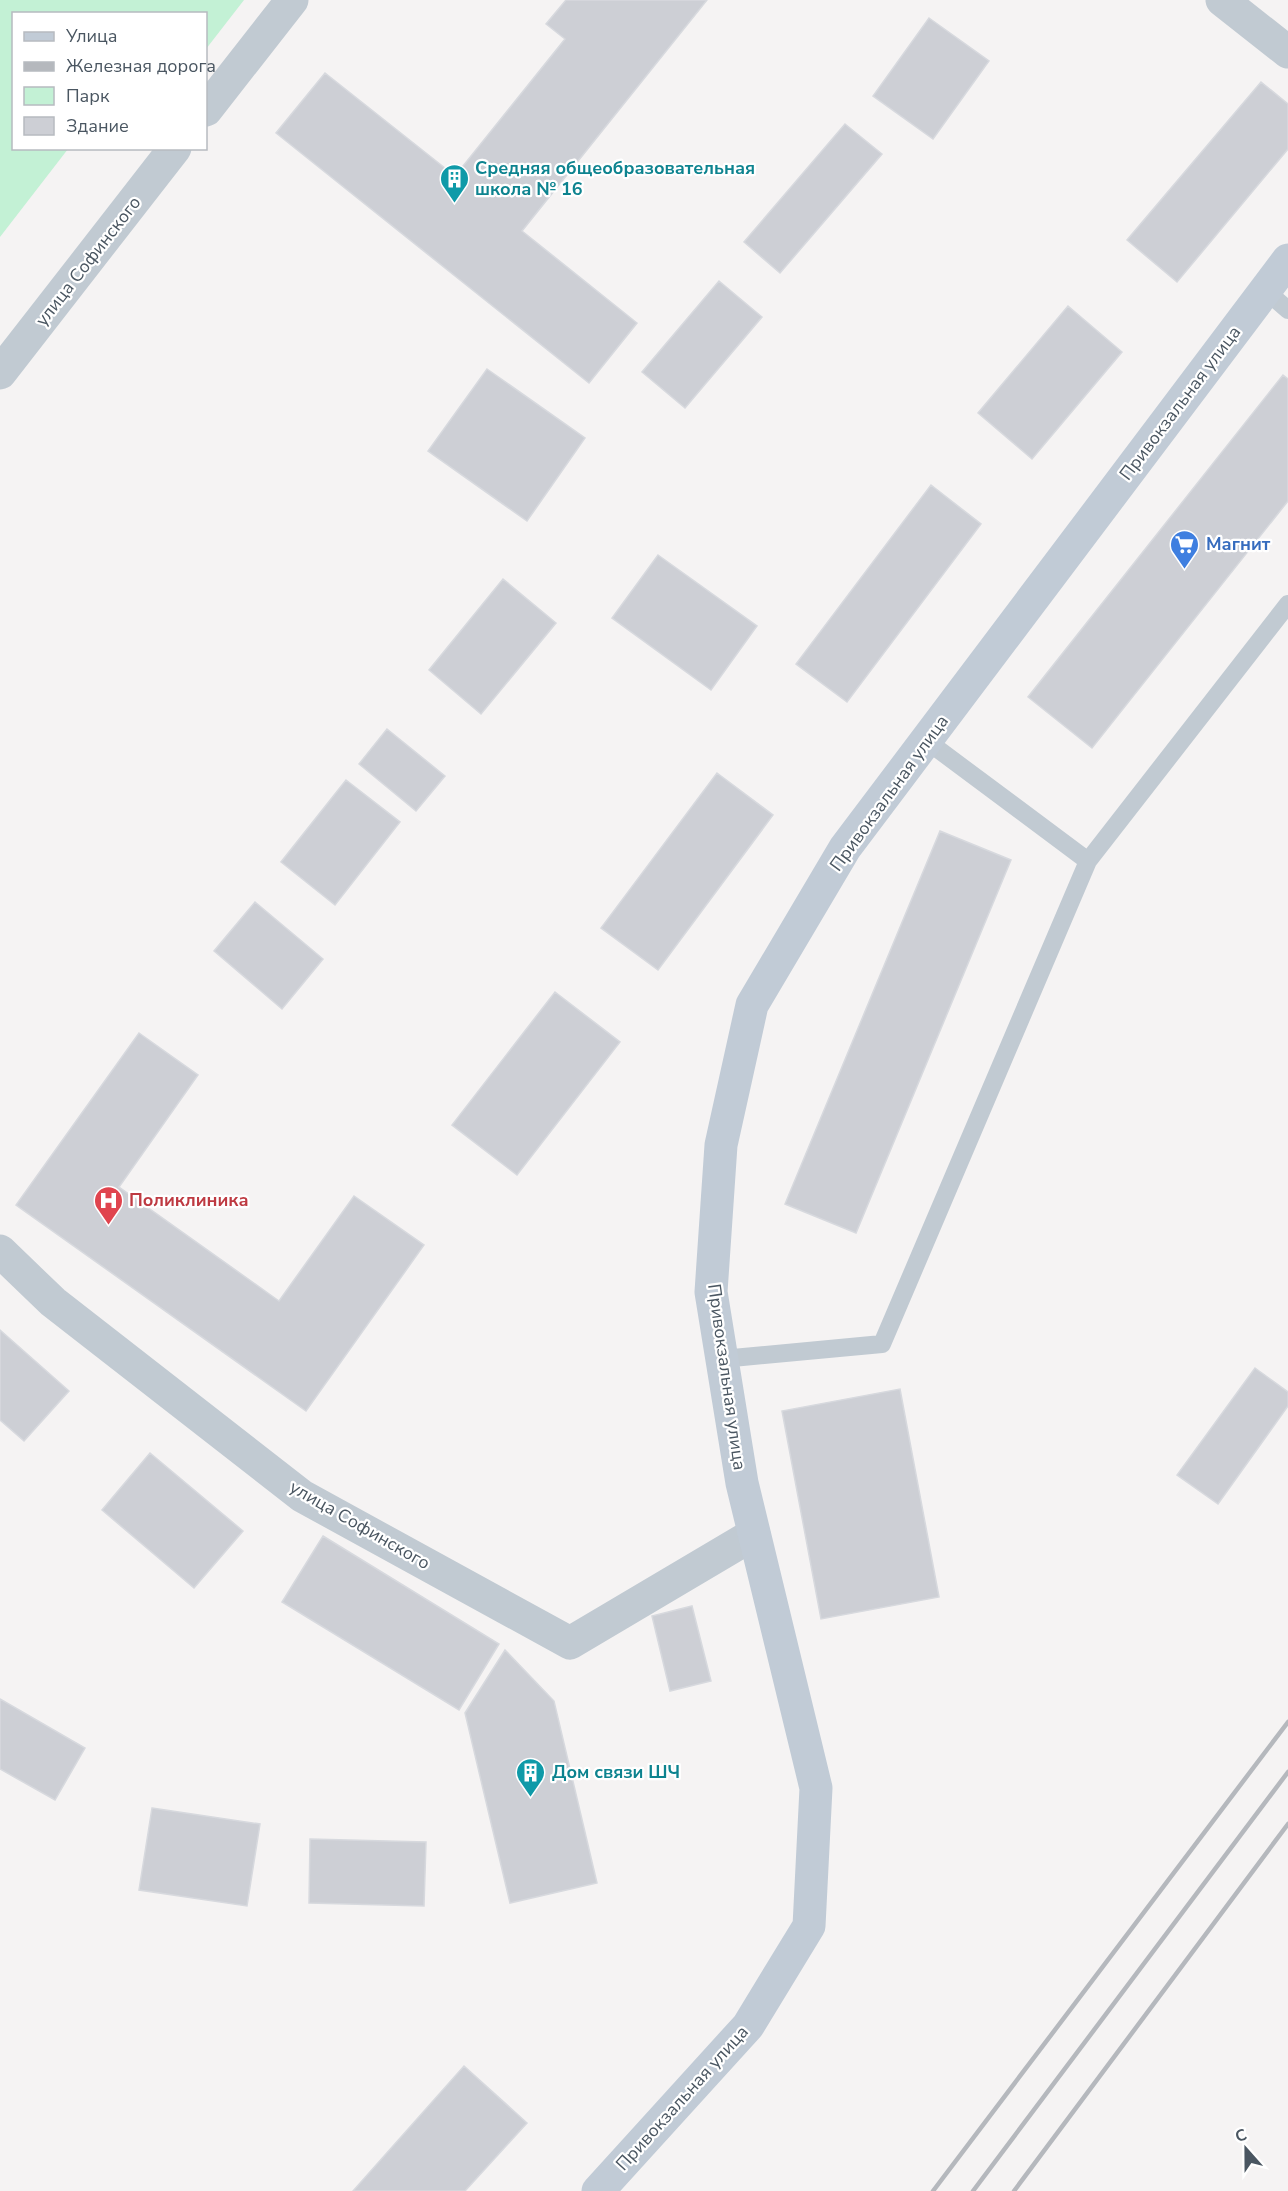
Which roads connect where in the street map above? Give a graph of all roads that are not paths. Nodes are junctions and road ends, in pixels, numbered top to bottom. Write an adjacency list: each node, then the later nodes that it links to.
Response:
1 (292, 0): 4 (street)
2 (1222, 0): 3 (street)
3 (1288, 52)
4 (207, 109)
5 (173, 150): 8 (street, улица Софинского)
6 (1288, 260): 7 (main road, Привокзальная улица)
7 (1276, 300): 10 (main road, Привокзальная улица)
8 (0, 373)
9 (1288, 604): 11 (lane)
10 (927, 741): 11 (lane); 13 (main road, Привокзальная улица)
11 (1088, 861): 13 (lane)
12 (0, 1251): 14 (street, улица Софинского)
13 (722, 1359): 14 (main road, Привокзальная улица)
14 (754, 1534): 15 (main road, Привокзальная улица)
15 (598, 2191)

